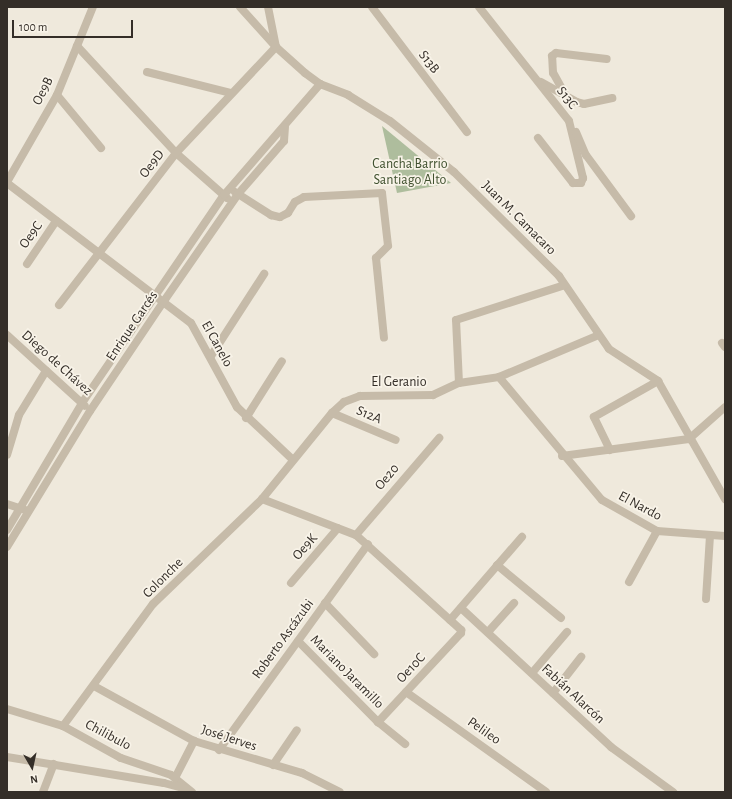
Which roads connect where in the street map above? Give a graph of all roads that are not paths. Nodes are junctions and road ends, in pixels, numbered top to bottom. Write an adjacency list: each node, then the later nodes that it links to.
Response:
1 (93, 7): 6 (street, Oe9B)
2 (240, 7): 7 (street, Juan M. Camacaro)
3 (268, 7): 7 (street)
4 (372, 7): 18 (street, S13B)
5 (479, 7): 10 (street, S13C)
6 (77, 46): 13 (street, Oe9B); 21 (street)
7 (276, 47): 11 (street, Juan M. Camacaro); 12 (street, Oe9D)
8 (607, 59): 14 (street)
9 (148, 72): 12 (street)
10 (536, 79): 14 (street); 16 (street, S13C)
11 (320, 84): 17 (street, Enrique Garcés); 32 (street, Juan M. Camacaro)
12 (231, 93): 21 (street, Oe9D)
13 (57, 95): 20 (street); 22 (street, Oe9B)
14 (566, 96): 15 (street)
15 (612, 98)
16 (569, 121): 19 (street, S13C); 27 (street)
17 (285, 127): 23 (street, Enrique Garcés); 24 (street, Enrique Garcés)
18 (467, 132)
19 (538, 138)
20 (101, 148)
21 (176, 153): 25 (street); 29 (street, Oe9D)
22 (7, 182): 28 (street, El Canelo)
23 (230, 188): 24 (street); 25 (street, Enrique Garcés)
24 (238, 194): 26 (street, Enrique Garcés); 38 (street)
25 (224, 195): 26 (street); 33 (street, Enrique Garcés)
26 (233, 202): 34 (street, Enrique Garcés)
27 (631, 216)
28 (56, 221): 29 (street, El Canelo); 30 (street, Oe9C)
29 (100, 253): 33 (street, El Canelo); 35 (street, Oe9D)
30 (26, 264)
31 (264, 274): 39 (street)
32 (565, 285): 37 (street, Juan M. Camacaro); 44 (street)
33 (156, 295): 34 (street, El Canelo); 45 (street, Enrique Garcés)
34 (164, 301): 39 (street, El Canelo); 47 (street, Enrique Garcés)
35 (59, 305)
36 (7, 335): 41 (street, Diego de Chávez)
37 (599, 335): 42 (street, El Geranio); 43 (street, Juan M. Camacaro)
38 (384, 338)
39 (210, 356): 49 (street, El Canelo)
40 (282, 361): 49 (street)
41 (46, 371): 45 (street, Diego de Chávez); 54 (street)
42 (499, 377): 44 (street, El Geranio); 55 (street)
43 (658, 381): 51 (street, Juan M. Camacaro); 53 (street)
44 (458, 383): 48 (street, El Geranio)
45 (82, 403): 47 (street, Diego de Chávez); 62 (street, Enrique Garcés)
46 (725, 408): 51 (street)
47 (90, 411): 62 (street, Enrique Garcés)
48 (332, 413): 52 (street, S12A); 56 (street, El Geranio)
49 (246, 418): 56 (street, El Canelo)
50 (438, 438): 66 (street, Oe20)
51 (689, 439): 53 (street); 58 (street, Juan M. Camacaro)
52 (396, 440)
53 (610, 450): 55 (street)
54 (7, 454)
55 (562, 456): 65 (street, El Nardo)
56 (293, 460): 59 (street, Colonche)
57 (725, 482): 58 (street)
58 (716, 485): 60 (street, Juan M. Camacaro)
59 (262, 499): 63 (street); 87 (street, Colonche)
60 (725, 499)
61 (7, 504): 62 (street)
62 (25, 510): 64 (street, Enrique Garcés); 71 (street, Enrique Garcés)
63 (338, 528): 66 (street); 74 (street, Oe9K)
64 (7, 530)
65 (657, 531): 67 (street, El Nardo); 73 (street)
66 (356, 535): 70 (street)
67 (710, 535): 69 (street, El Nardo); 75 (street)
68 (522, 536): 72 (street)
69 (725, 536)
70 (368, 544): 76 (street, Roberto Ascázubi); 80 (street)
71 (7, 547)
72 (497, 565): 78 (street); 79 (street)
73 (629, 582)
74 (291, 583)
75 (706, 599)
76 (325, 603): 83 (street, Roberto Ascázubi); 84 (street)
77 (514, 603): 81 (street)
78 (461, 608): 80 (street); 81 (street, Fabián Alarcón)
79 (561, 618)
80 (450, 620): 88 (street, Oe10C)
81 (488, 632): 86 (street, Fabián Alarcón)
82 (567, 632): 86 (street)
83 (298, 641): 91 (street, Mariano Jaramillo); 96 (street, Roberto Ascázubi)
84 (374, 654)
85 (581, 657): 89 (street)
86 (532, 673): 89 (street, Fabián Alarcón)
87 (94, 686): 92 (street, Colonche); 94 (street, José Jerves)
88 (406, 692): 91 (street, Oe10C); 104 (street, Pelileo)
89 (553, 693): 105 (street, Fabián Alarcón)
90 (7, 709): 92 (street, Chilibulo)
91 (378, 722): 95 (street, Mariano Jaramillo)
92 (63, 726): 100 (street, Chilibulo)
93 (297, 730): 99 (street)
94 (194, 741): 96 (street, José Jerves); 100 (street)
95 (405, 744)
96 (219, 750): 99 (street, José Jerves)
97 (7, 757): 98 (street)
98 (54, 764): 101 (street); 102 (street)
99 (273, 765): 103 (street, José Jerves)
100 (175, 778): 101 (street, Chilibulo)
101 (189, 790)
102 (43, 792)
103 (340, 792)
104 (546, 792)
105 (673, 792)

